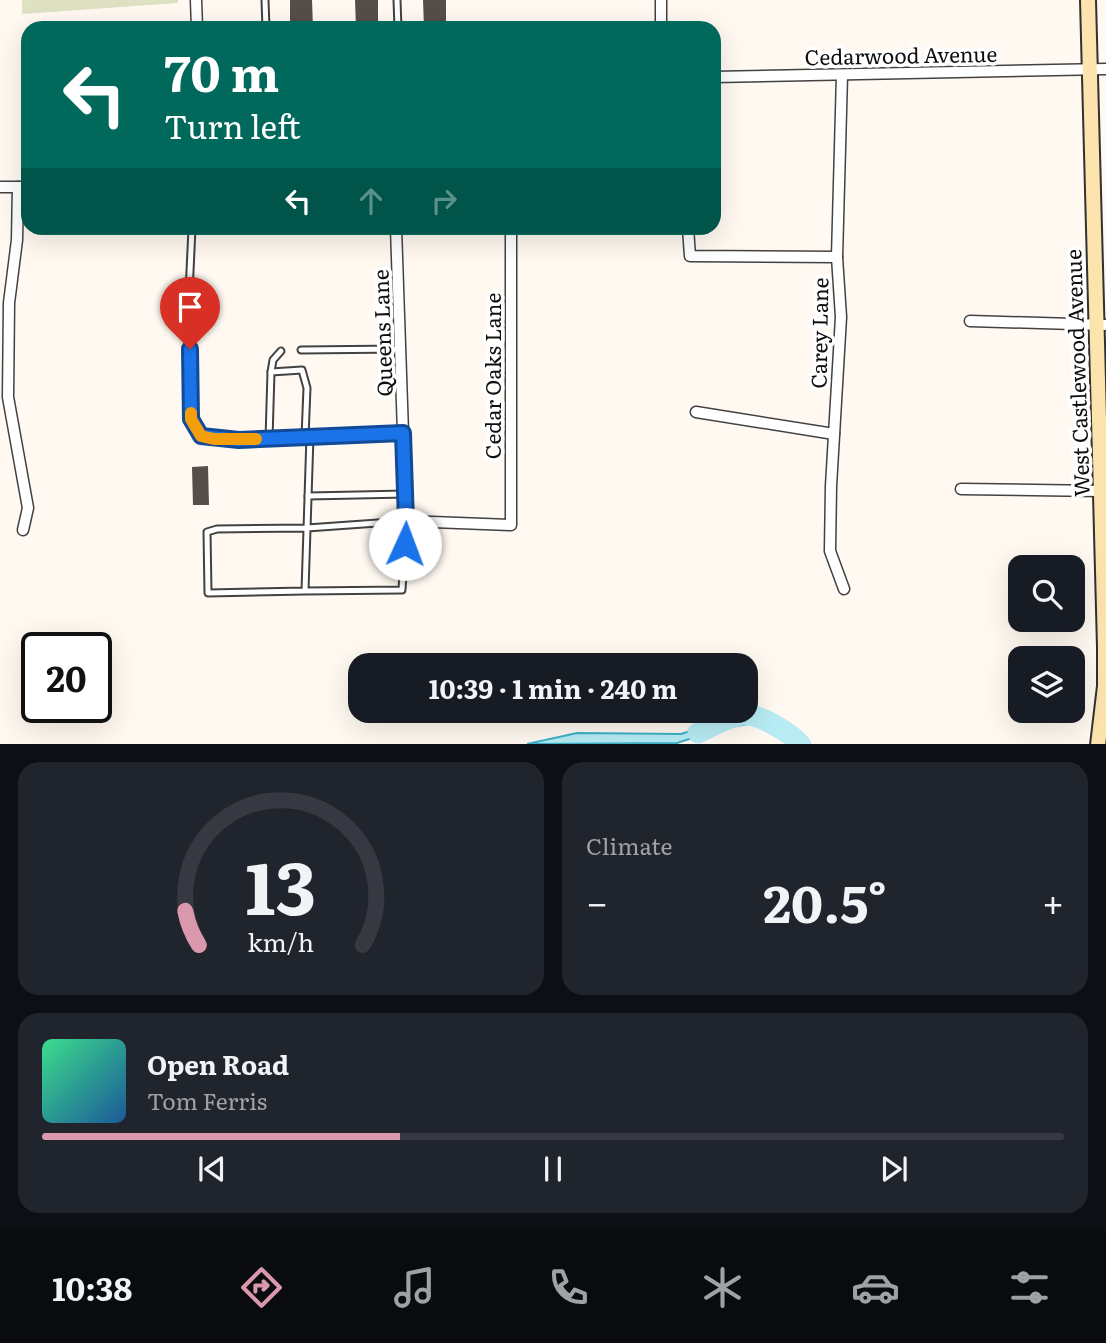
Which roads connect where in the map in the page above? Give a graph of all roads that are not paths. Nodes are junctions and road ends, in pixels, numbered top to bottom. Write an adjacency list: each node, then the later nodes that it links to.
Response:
1 (196, 0): 6 (street)
2 (265, 0): 7 (lane)
3 (397, 0): 8 (lane)
4 (661, 0): 9 (street)
5 (1088, 0): 11 (street, West Castlewood Avenue)
6 (197, 21)
7 (266, 21)
8 (398, 21)
9 (661, 21)
10 (1106, 69): 11 (street, Cedarwood Avenue)
11 (1089, 70): 12 (street, Cedarwood Avenue); 23 (street, West Castlewood Avenue)
12 (842, 75): 13 (street, Cedarwood Avenue); 21 (street, Carey Lane)
13 (721, 77)
14 (0, 187): 15 (street)
15 (21, 187)
16 (21, 205): 39 (street)
17 (192, 235): 32 (lane)
18 (396, 235): 24 (street, Queens Lane)
19 (511, 235): 37 (street, Cedar Oaks Lane)
20 (688, 235): 21 (street)
21 (837, 257): 30 (street, Carey Lane)
22 (970, 321): 23 (street)
23 (1101, 324): 34 (street, West Castlewood Avenue)
24 (401, 349): 25 (lane); 29 (street, Queens Lane)
25 (301, 350)
26 (281, 351): 27 (lane)
27 (271, 372): 31 (lane); 32 (lane)
28 (696, 412): 30 (street)
29 (403, 433): 31 (lane); 35 (street, Queens Lane)
30 (834, 434): 40 (street, Carey Lane)
31 (308, 437): 32 (lane); 36 (lane)
32 (269, 439)
33 (961, 489): 34 (street)
34 (1101, 491): 42 (street, West Castlewood Avenue)
35 (405, 494): 36 (lane); 37 (street, Queens Lane)
36 (308, 496): 38 (lane)
37 (406, 521): 38 (lane); 41 (lane)
38 (307, 528): 41 (lane); 41 (lane)
39 (23, 530)
40 (844, 589)
41 (305, 590)
42 (1099, 741)

